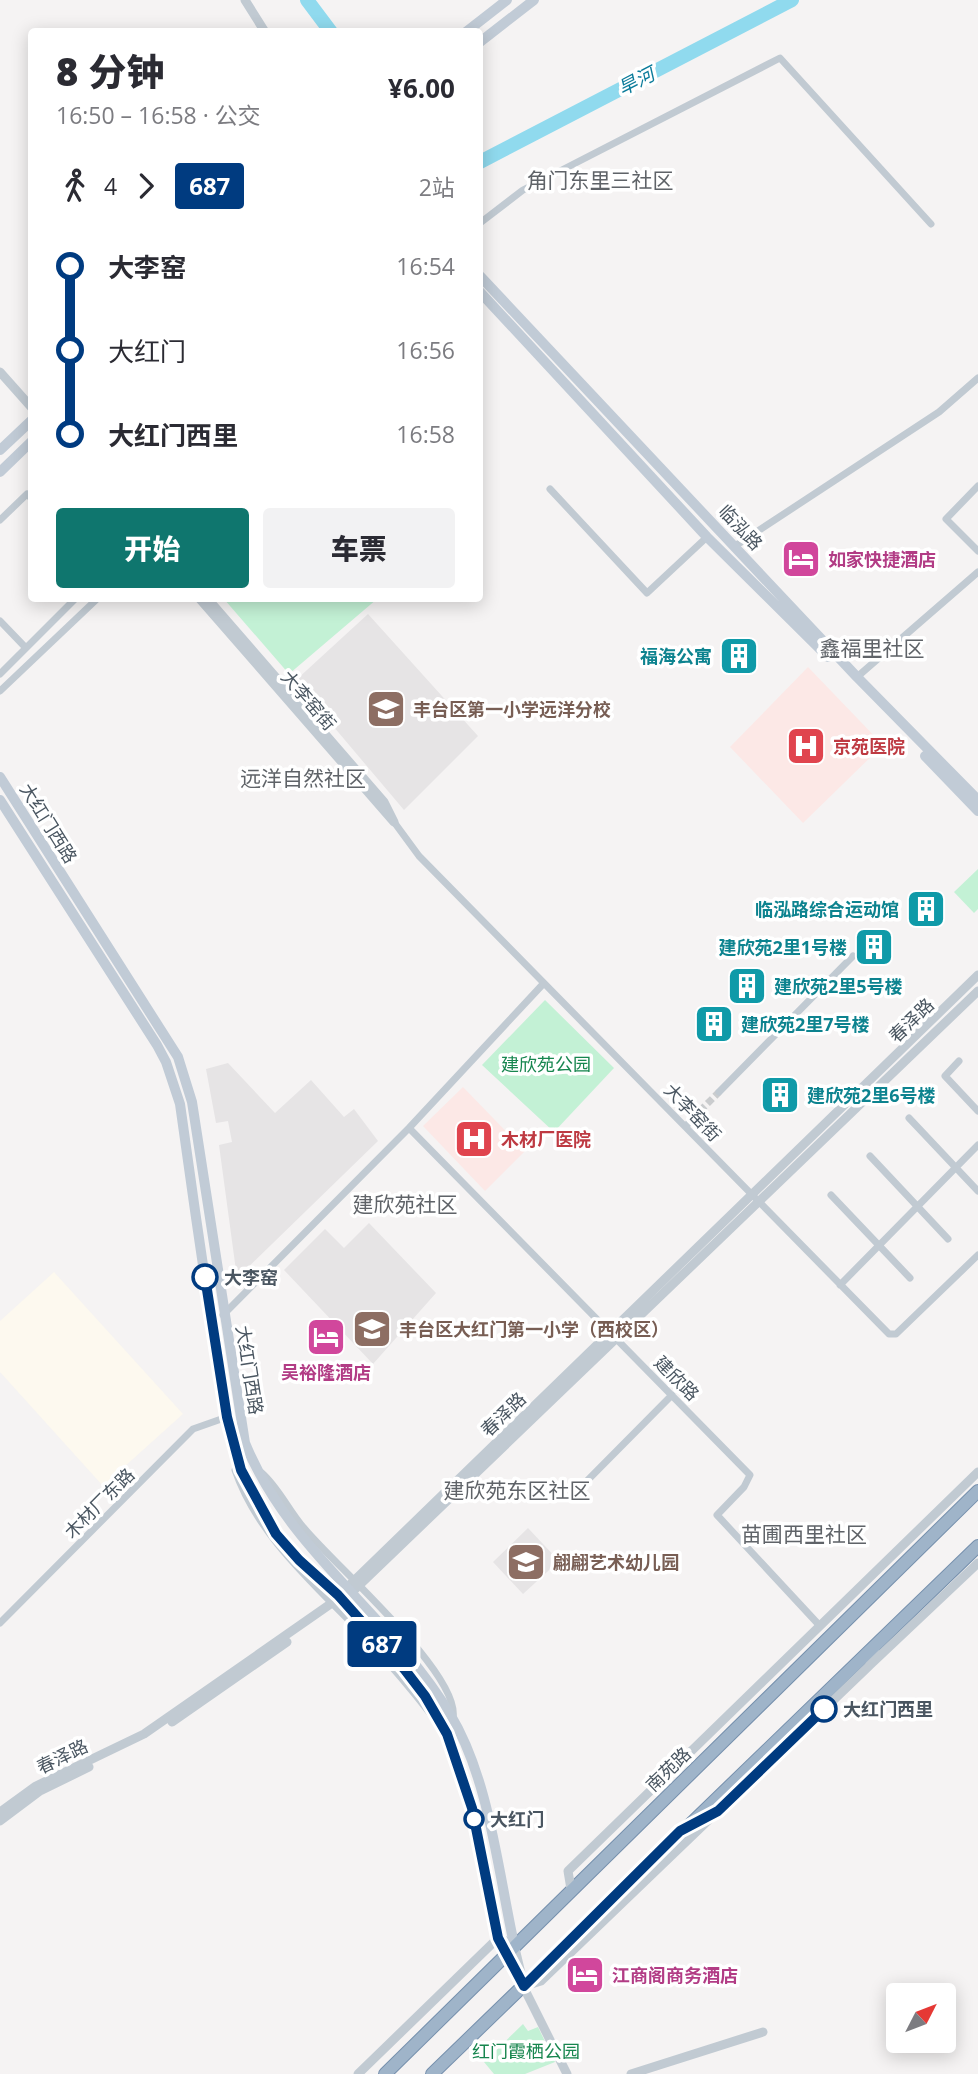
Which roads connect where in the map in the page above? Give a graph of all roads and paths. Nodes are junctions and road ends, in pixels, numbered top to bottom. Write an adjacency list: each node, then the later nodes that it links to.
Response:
1 (245, 0): 4 (street)
2 (507, 0): 5 (main road)
3 (534, 0): 6 (main road)
4 (262, 28)
5 (471, 28)
6 (483, 40)
7 (483, 221): 8 (street)
8 (931, 223)
9 (483, 279): 23 (main road, 临泓路)
10 (483, 295): 22 (main road, 临泓路)
11 (0, 372): 13 (street)
12 (978, 378): 23 (street)
13 (28, 404)
14 (28, 424): 16 (main road)
15 (28, 445): 17 (main road)
16 (0, 450)
17 (0, 472)
18 (978, 486): 24 (street)
19 (550, 489): 22 (street)
20 (28, 495): 21 (street)
21 (0, 520)
22 (707, 537): 38 (main road, 临泓路)
23 (735, 546): 33 (main road, 临泓路)
24 (978, 551)
25 (978, 572): 33 (street)
26 (72, 602): 31 (street)
27 (94, 602): 34 (street)
28 (202, 602): 39 (street, 大李窑街)
29 (209, 602): 39 (street, 大李窑街)
30 (0, 621): 31 (street)
31 (26, 648): 32 (street)
32 (0, 674)
33 (857, 677): 37 (main road, 临泓路)
34 (0, 691)
35 (0, 778): 63 (main road, 大红门西路)
36 (0, 800): 66 (main road, 大红门西路)
37 (978, 800)
38 (978, 811)
39 (394, 822): 42 (street, 大李窑街)
40 (853, 957): 45 (street)
41 (978, 975): 56 (street, 春泽路)
42 (544, 983): 49 (street, 大李窑街); 50 (street)
43 (978, 991): 56 (street, 春泽路)
44 (959, 1061): 47 (street)
45 (719, 1092)
46 (700, 1111): 49 (street)
47 (978, 1111)
48 (909, 1118): 53 (street)
49 (686, 1126): 56 (street, 大李窑街)
50 (410, 1128): 63 (street); 64 (street, 建欣路)
51 (978, 1145): 53 (street)
52 (870, 1156): 57 (street)
53 (956, 1167): 54 (street); 57 (street)
54 (978, 1191)
55 (831, 1195): 59 (street)
56 (754, 1199): 62 (street, 大李窑街); 64 (street, 春泽路)
57 (917, 1206): 58 (street); 59 (street)
58 (948, 1239)
59 (878, 1246): 61 (street); 62 (street)
60 (978, 1255): 62 (street, 大李窑街)
61 (910, 1278)
62 (840, 1285)
63 (223, 1315): 72 (main road, 大红门西路)
64 (613, 1335): 65 (street, 建欣路); 72 (street, 春泽路)
65 (672, 1395): 69 (street); 74 (street, 建欣路)
66 (227, 1417): 72 (main road, 大红门西路); 73 (street, 木材厂东路)
67 (978, 1472): 74 (street)
68 (978, 1491): 81 (highway, 南苑路)
69 (571, 1497)
70 (978, 1546): 75 (highway)
71 (978, 1563): 76 (street)
72 (345, 1594): 78 (street, 春泽路); 79 (street, 春泽路); 82 (main road, 大红门西路); 83 (main road, 大红门西路)
73 (0, 1623)
74 (820, 1626): 81 (street)
75 (877, 1644): 76 (street); 80 (highway)
76 (869, 1666): 77 (street)
77 (718, 1811): 80 (street); 84 (street)
78 (0, 1812)
79 (0, 1821)
80 (680, 1831): 84 (highway)
81 (571, 1889): 83 (highway, 南苑路)
82 (498, 1938): 83 (main road, 大红门西路); 87 (street)
83 (510, 1948): 84 (street); 88 (highway, 南苑路)
84 (524, 1986): 86 (highway); 89 (street)
85 (763, 2032): 90 (street)
86 (434, 2073)
87 (358, 2074)
88 (385, 2074)
89 (567, 2074)
90 (631, 2074)

